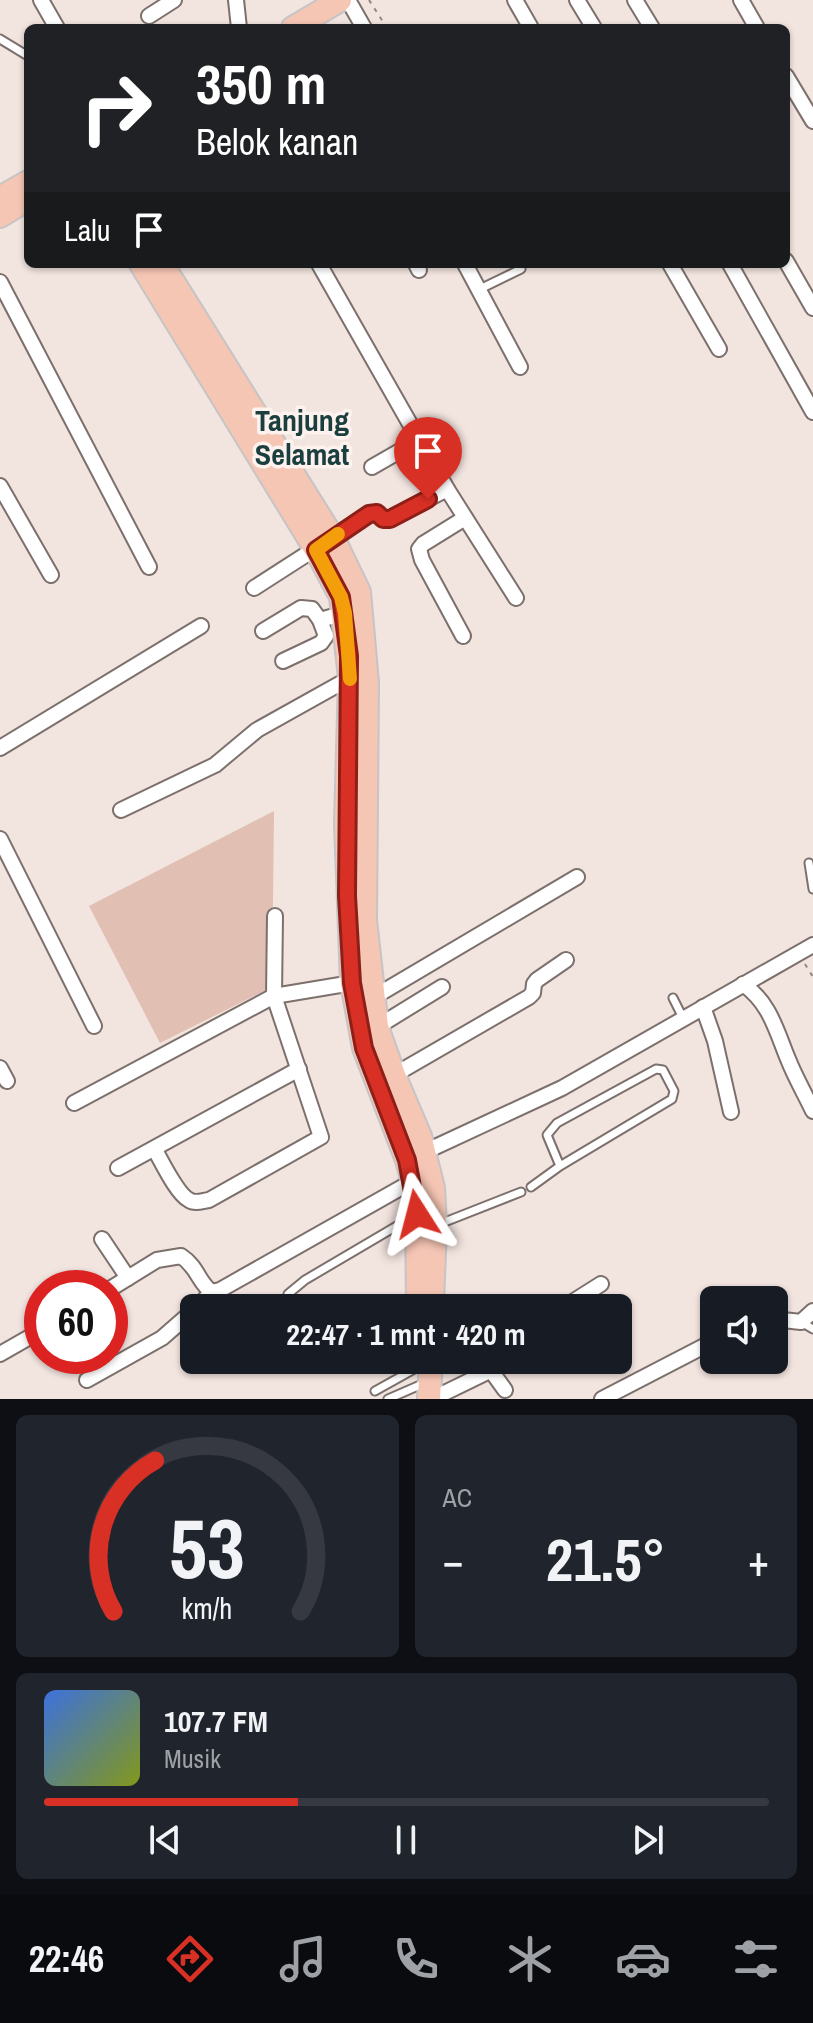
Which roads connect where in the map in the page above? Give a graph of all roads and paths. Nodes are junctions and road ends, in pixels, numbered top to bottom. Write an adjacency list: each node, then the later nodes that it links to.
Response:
1 (41, 0): 13 (street)
2 (174, 0): 11 (street)
3 (236, 0): 14 (street)
4 (340, 0): 12 (main road)
5 (348, 0): 15 (street)
6 (369, 0): 16 (path)
7 (515, 0): 17 (street)
8 (577, 0): 18 (street)
9 (635, 0): 19 (street)
10 (741, 0): 20 (street)
11 (149, 16)
12 (319, 21)
13 (55, 24)
14 (239, 24)
15 (362, 24)
16 (384, 24)
17 (529, 24)
18 (592, 24)
19 (650, 24)
20 (755, 24)
21 (0, 39): 22 (lane)
22 (24, 54)
23 (790, 83): 24 (street)
24 (813, 121)
25 (24, 184): 26 (main road)
26 (0, 198)
27 (24, 201): 28 (main road)
28 (0, 216)
29 (144, 268): 48 (main road)
30 (164, 268): 48 (main road)
31 (321, 268): 43 (street)
32 (467, 268): 38 (street)
33 (672, 268): 40 (street)
34 (732, 268): 42 (street)
35 (790, 268): 39 (street)
36 (521, 269): 38 (lane)
37 (0, 282): 49 (street)
38 (480, 289): 41 (street)
39 (813, 308)
40 (719, 349)
41 (520, 367)
42 (813, 412)
43 (419, 440): 44 (street); 46 (street)
44 (372, 467)
45 (0, 486): 50 (street)
46 (447, 489): 47 (street); 48 (street)
47 (465, 518): 52 (street); 57 (street)
48 (324, 544): 51 (street); 53 (main road); 68 (main road)
49 (149, 567)
50 (51, 575)
51 (254, 588)
52 (516, 598)
53 (345, 613): 54 (street); 59 (main road)
54 (320, 620): 56 (street); 58 (street)
55 (201, 626): 60 (street)
56 (263, 631)
57 (463, 636)
58 (283, 661)
59 (350, 678): 61 (street); 68 (main road)
60 (0, 748)
61 (121, 810)
62 (0, 839): 78 (street)
63 (809, 863): 65 (lane)
64 (577, 877): 74 (street)
65 (813, 889)
66 (275, 916): 73 (street)
67 (813, 945): 71 (street)
68 (360, 950): 70 (main road); 74 (main road)
69 (566, 960): 81 (street)
70 (352, 983): 73 (street); 86 (main road)
71 (743, 984): 76 (street); 83 (street)
72 (442, 987): 79 (street)
73 (274, 996): 80 (street); 82 (street)
74 (374, 997): 79 (main road)
75 (673, 998): 77 (lane)
76 (703, 1007): 77 (street); 84 (street)
77 (683, 1018): 86 (street)
78 (94, 1026)
79 (377, 1027): 81 (main road)
80 (299, 1069): 85 (street); 85 (street)
81 (394, 1075): 86 (main road)
82 (74, 1103)
83 (813, 1111)
84 (731, 1112)
85 (155, 1150): 88 (street)
86 (415, 1164): 91 (main road); 91 (main road); 96 (street)
87 (560, 1166): 87 (lane); 89 (lane)
88 (118, 1168)
89 (531, 1187)
90 (521, 1192): 91 (lane)
91 (429, 1216): 97 (lane); 98 (main road); 99 (main road)
92 (102, 1239): 93 (street)
93 (123, 1270)
94 (128, 1278): 96 (street)
95 (601, 1284): 100 (street)
96 (212, 1292)
97 (288, 1294)
98 (420, 1294)
99 (432, 1294)
100 (585, 1294)
101 (813, 1311): 103 (street)
102 (180, 1322): 109 (street)
103 (807, 1326)
104 (24, 1340): 106 (street)
105 (700, 1348): 114 (street)
106 (0, 1354)
107 (477, 1374): 110 (street)
108 (493, 1374): 111 (street)
109 (87, 1380)
110 (424, 1381): 112 (lane); 113 (lane)
111 (505, 1390)
112 (375, 1391)
113 (388, 1399)
114 (602, 1399)

